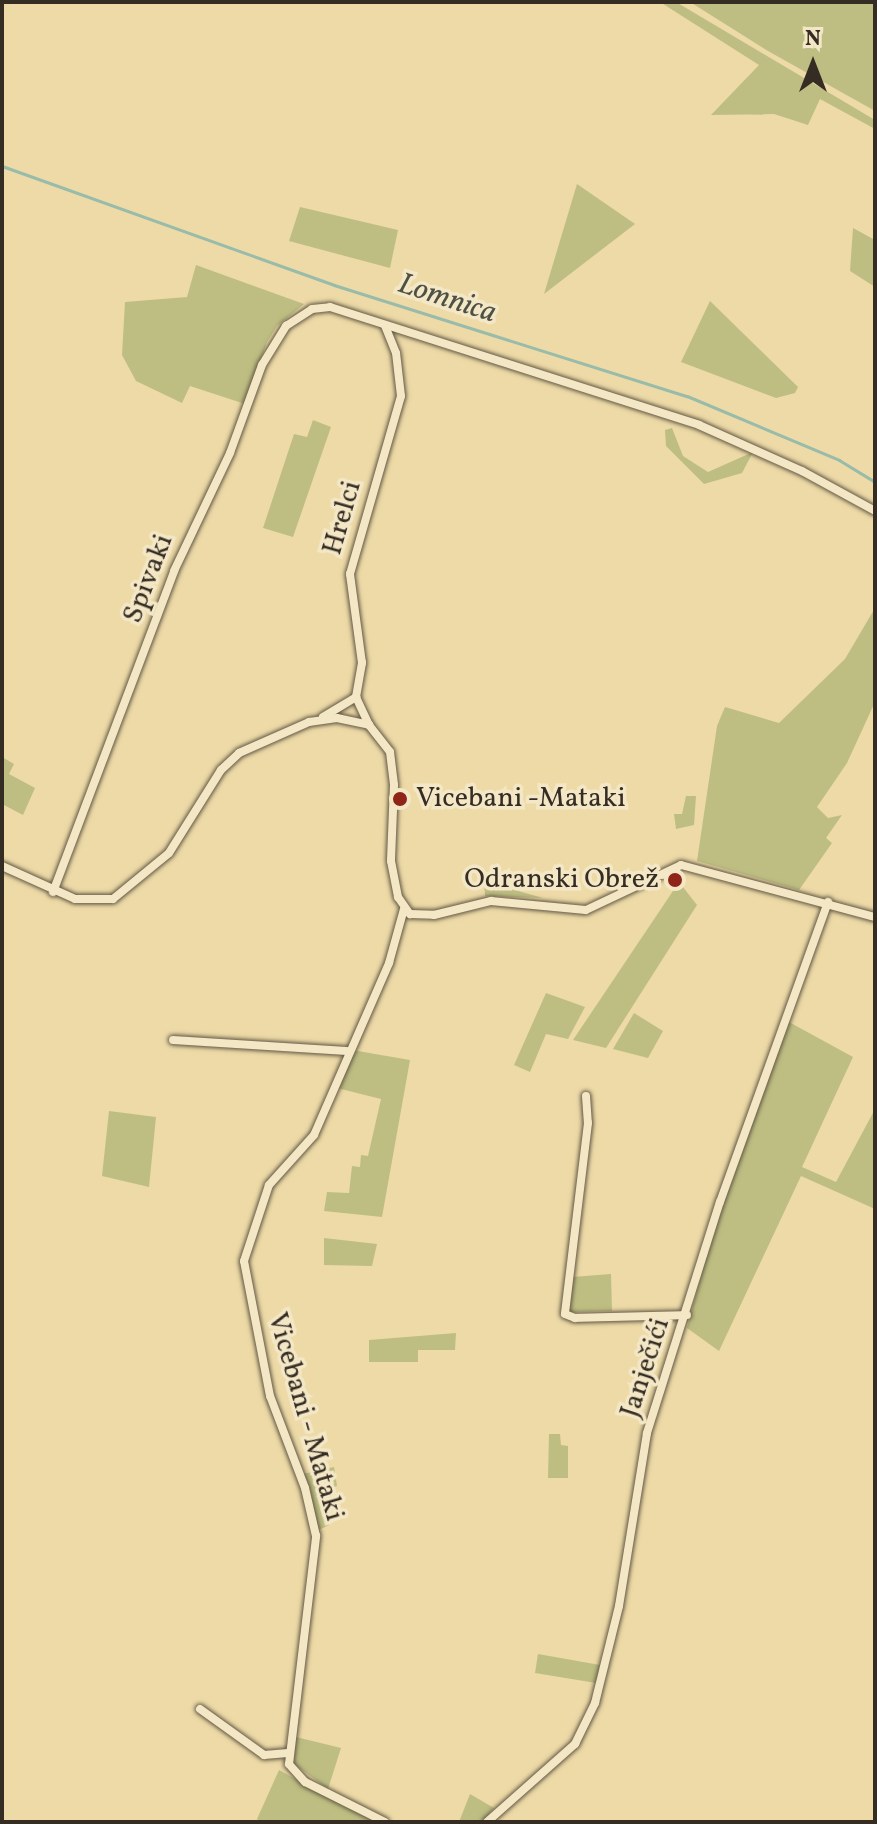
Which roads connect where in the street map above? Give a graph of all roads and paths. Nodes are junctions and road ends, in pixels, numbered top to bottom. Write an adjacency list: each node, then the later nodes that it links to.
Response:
1 (385, 325): 2 (street); 3 (street, Hrelci); 7 (street, Spivaki)
2 (875, 511)
3 (356, 697): 4 (street); 5 (street)
4 (321, 718): 5 (street); 7 (street)
5 (369, 725): 9 (street)
6 (2, 866): 7 (street)
7 (53, 892)
8 (828, 902): 9 (street); 10 (street); 14 (street, Janječići)
9 (404, 909): 12 (street, Vicebani - Mataki)
10 (875, 917)
11 (173, 1040): 12 (street)
12 (347, 1051): 16 (street, Vicebani - Mataki)
13 (586, 1096): 14 (street)
14 (687, 1315): 18 (street, Janječići)
15 (200, 1709): 16 (street)
16 (288, 1753): 17 (street)
17 (385, 1822)
18 (487, 1822)

